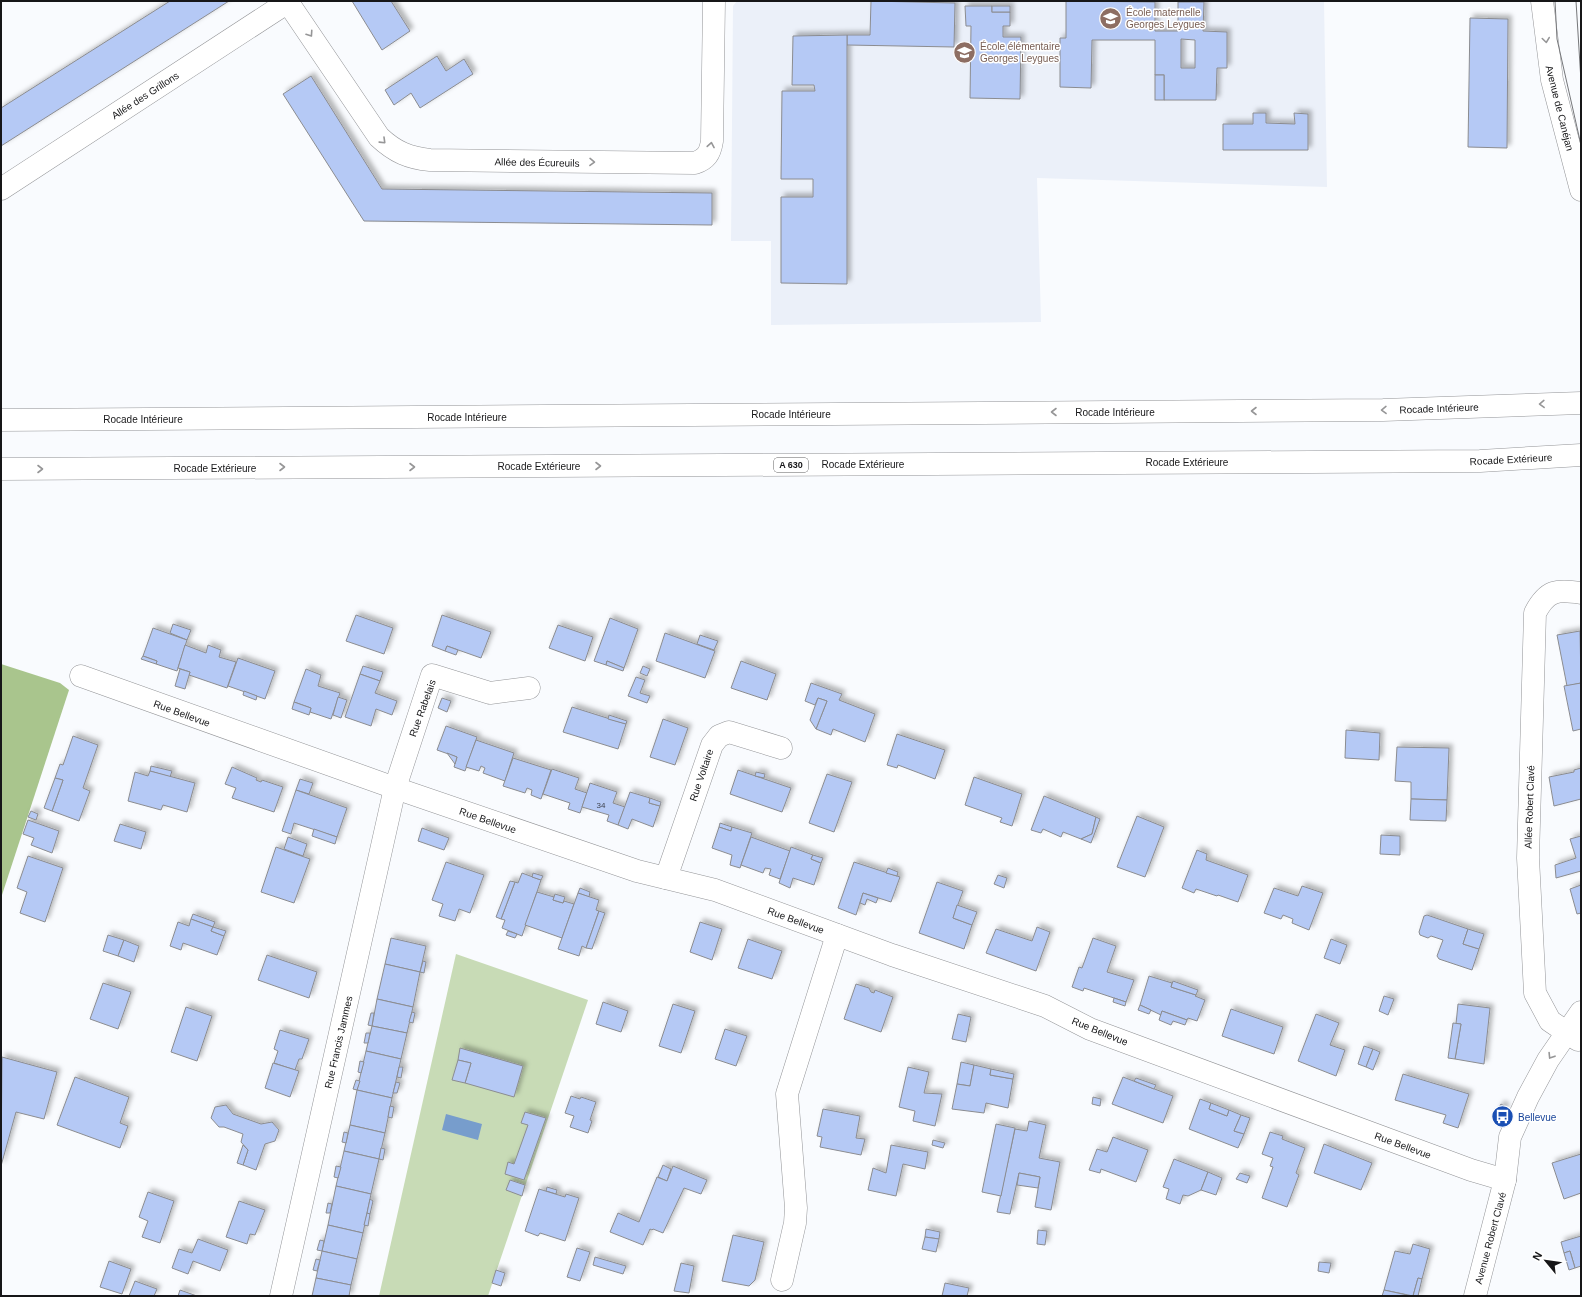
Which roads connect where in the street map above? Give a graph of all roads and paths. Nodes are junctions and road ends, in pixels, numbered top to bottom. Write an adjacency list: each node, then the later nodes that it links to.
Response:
1 (288, 1): 2 (main road, Allée des Écureuils, one-way to 2); 4 (main road, Allée des Grillons)
2 (714, 1)
3 (1542, 1): 5 (main road, Avenue de Canéjan, one-way to 5)
4 (1, 189)
5 (1581, 190)
6 (1581, 402): 7 (main road, Rocade Intérieure, one-way to 7)
7 (1, 420)
8 (1581, 455): 9 (main road, Rocade Extérieure / A 630, one-way to 8)
9 (1, 469)
10 (1581, 593): 18 (main road, Allée Robert Clavé)
11 (81, 676): 14 (main road, Rue Bellevue)
12 (530, 688): 14 (main road, Rue Rabelais)
13 (781, 748): 15 (main road, Rue Voltaire)
14 (395, 788): 15 (main road, Rue Bellevue); 21 (main road, Rue Francis Jammes)
15 (666, 878): 16 (main road, Rue Bellevue)
16 (837, 935): 19 (main road, Rue Bellevue); 20 (main road)
17 (1581, 1012): 18 (main road, Avenue Robert Clavé)
18 (1575, 1036): 19 (main road, Avenue Robert Clavé)
19 (1505, 1180): 22 (main road, Avenue Robert Clavé)
20 (782, 1280)
21 (281, 1296)
22 (1475, 1296)

